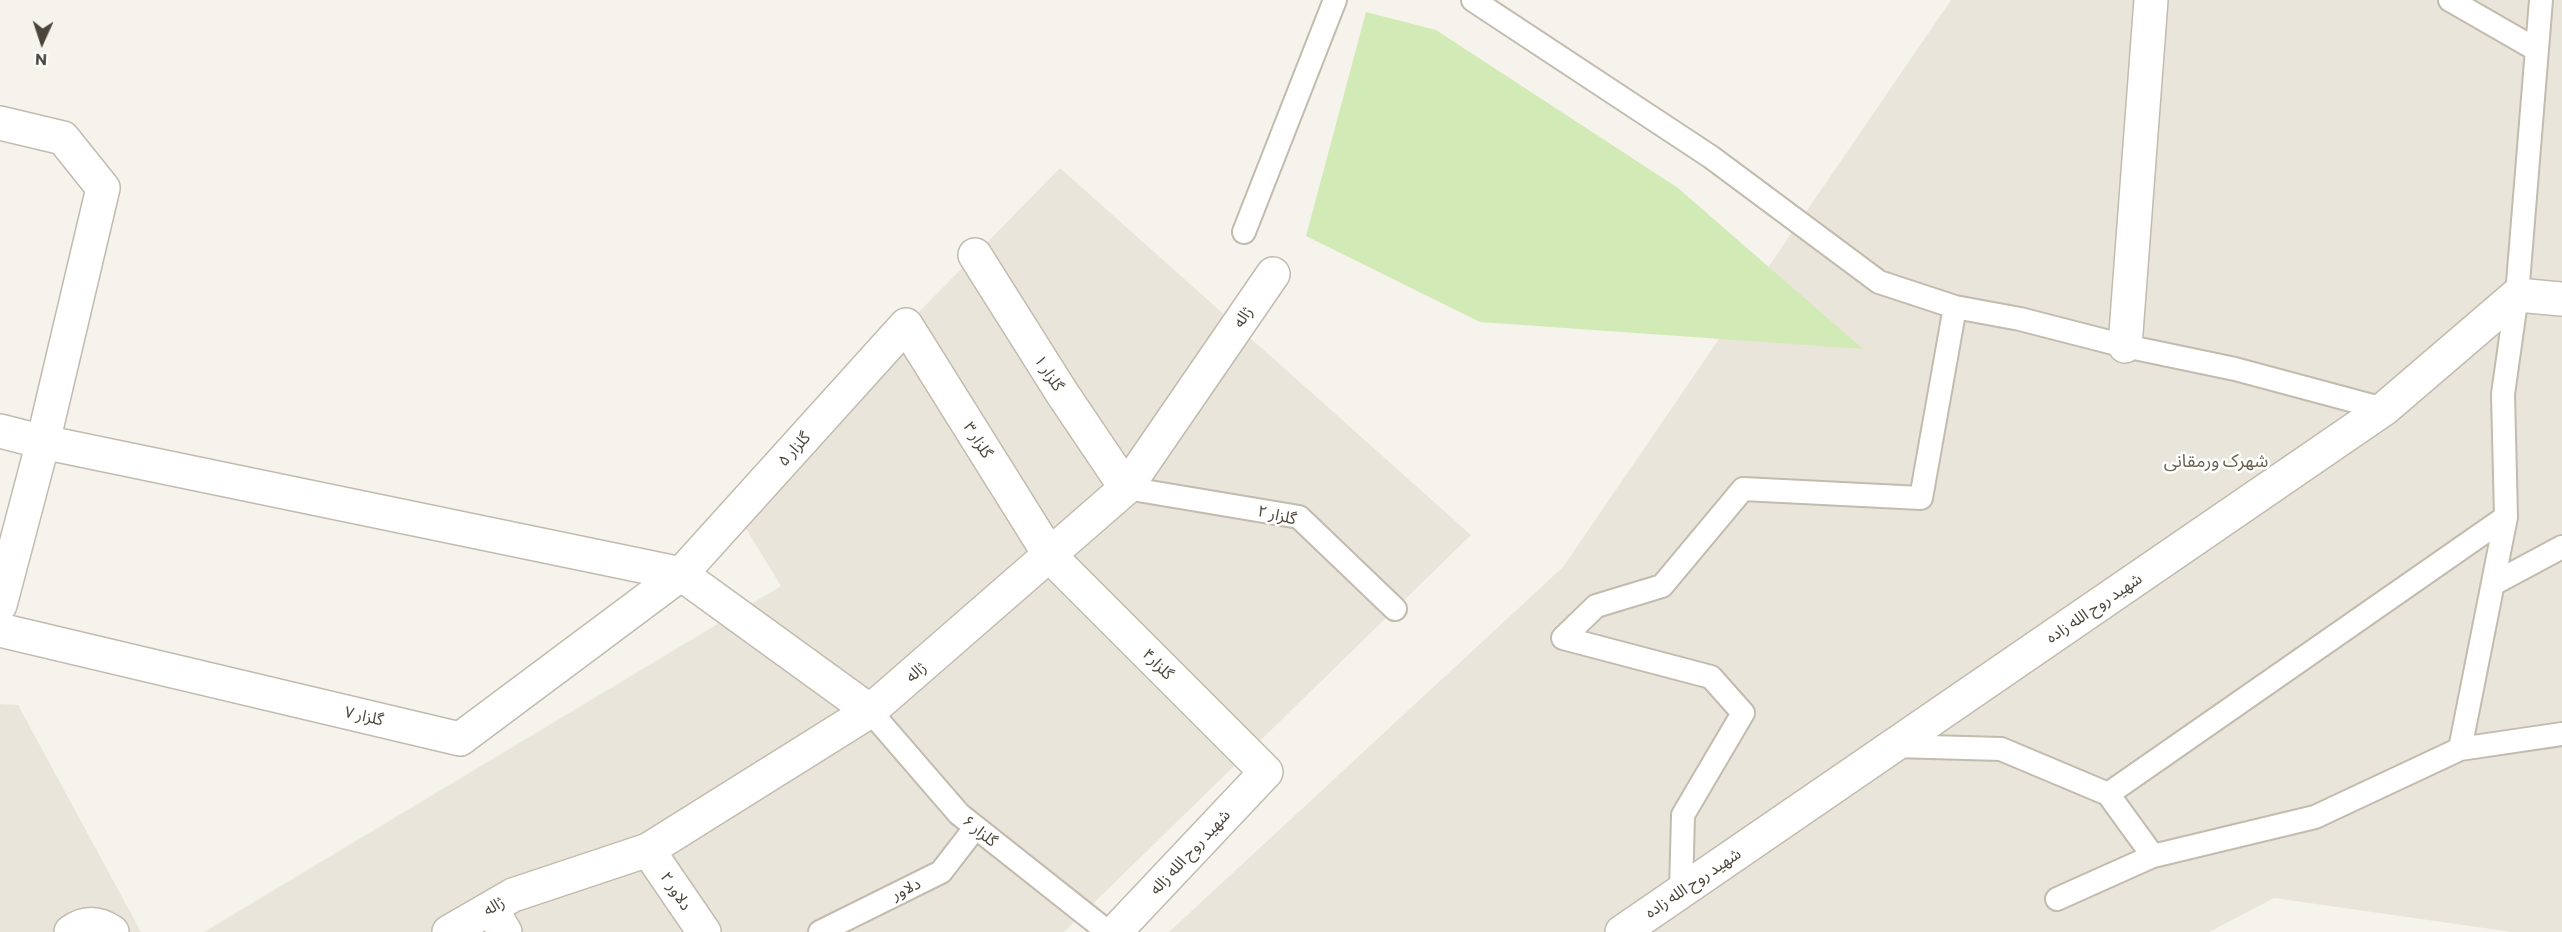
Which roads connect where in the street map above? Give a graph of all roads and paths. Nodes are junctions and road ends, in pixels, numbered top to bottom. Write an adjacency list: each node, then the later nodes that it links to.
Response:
1 (1335, 0): 8 (lane)
2 (1473, 0): 13 (lane)
3 (2151, 0): 15 (street)
4 (2450, 0): 6 (lane)
5 (2541, 0): 6 (lane)
6 (2537, 50): 11 (lane)
7 (0, 123): 18 (street)
8 (1244, 232)
9 (975, 255): 19 (street, گلزار ۱)
10 (1273, 274): 19 (street, ژاله)
11 (2517, 295): 12 (street); 16 (street, شهید روح الله زاده); 20 (lane)
12 (2562, 299)
13 (1955, 307): 15 (lane); 37 (lane)
14 (906, 325): 22 (street, گلزار ۳); 23 (street, گلزار ۵)
15 (2125, 346): 16 (lane)
16 (2384, 409): 30 (street, شهید روح الله زاده)
17 (0, 431): 18 (street)
18 (43, 442): 23 (street); 25 (street)
19 (1126, 488): 22 (street, ژاله); 26 (lane, گلزار ۲)
20 (2506, 518): 24 (lane); 33 (lane)
21 (2562, 547): 24 (lane)
22 (1050, 555): 28 (street, ژاله); 32 (street, گلزار۴)
23 (681, 574): 27 (street, گلزار ۷); 28 (street)
24 (2493, 584): 31 (lane)
25 (0, 604)
26 (1395, 609)
27 (0, 630)
28 (870, 711): 34 (lane, گلزار ۶); 35 (street, ژاله)
29 (2562, 735): 31 (lane)
30 (1894, 746): 33 (lane); 37 (street, شهید روح الله زاده)
31 (2460, 749): 36 (lane)
32 (1266, 772): 46 (street, شهید روح الله زاله)
33 (2108, 794): 36 (lane)
34 (975, 828): 44 (lane, دلاور); 45 (lane, گلزار ۶)
35 (648, 850): 39 (street, ژاله); 43 (street, دلاور ۲)
36 (2153, 856): 38 (lane)
37 (1681, 891): 47 (street, شهید روح الله زاده)
38 (2057, 899)
39 (498, 920): 42 (street, ژاله)
40 (71, 932): 41 (street)
41 (112, 932)
42 (449, 932)
43 (704, 932)
44 (820, 932)
45 (1108, 932)
46 (1115, 932)
47 (1622, 932)

